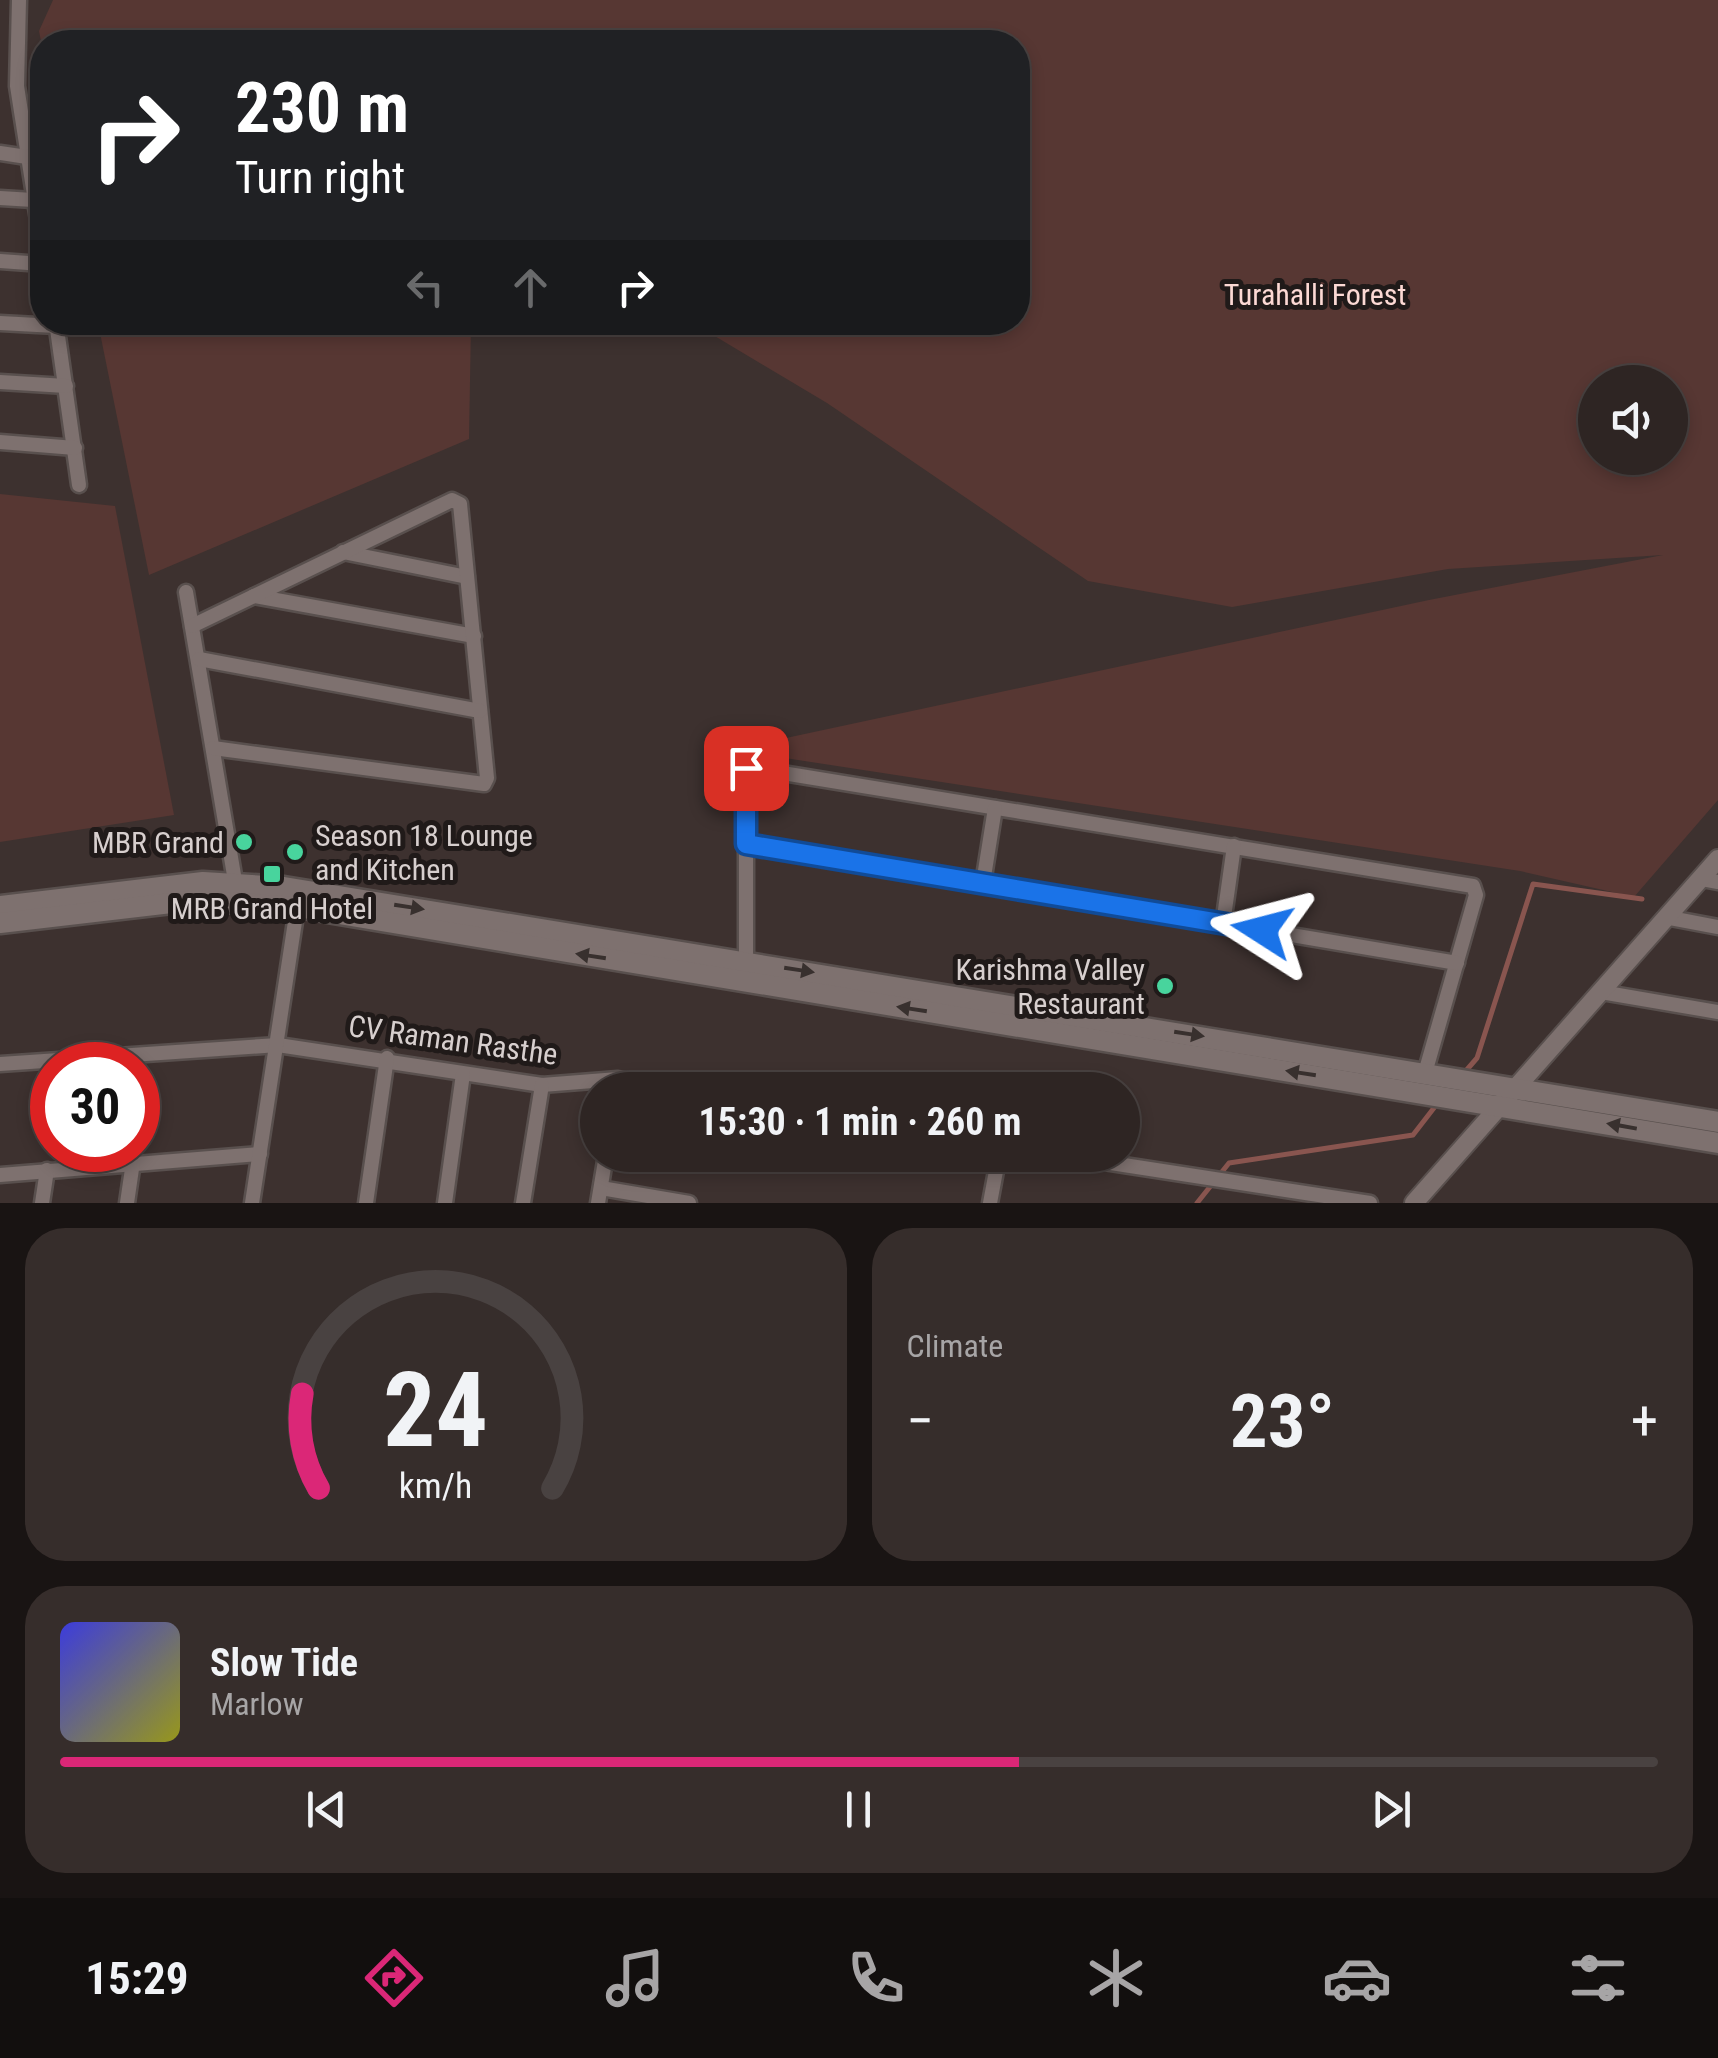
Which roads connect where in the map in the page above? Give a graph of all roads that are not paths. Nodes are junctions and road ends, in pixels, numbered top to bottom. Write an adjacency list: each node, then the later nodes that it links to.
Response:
1 (18, 0): 3 (street)
2 (0, 84): 3 (street)
3 (17, 86): 5 (street)
4 (0, 153): 5 (street)
5 (27, 157): 6 (street)
6 (30, 175)
7 (0, 198): 8 (street)
8 (30, 200)
9 (0, 261): 10 (street)
10 (30, 263)
11 (0, 323): 12 (street)
12 (30, 324)
13 (58, 335): 15 (street)
14 (0, 382): 15 (street)
15 (66, 386): 17 (street)
16 (0, 442): 17 (street)
17 (75, 448): 18 (street)
18 (79, 485)
19 (343, 552): 20 (street); 20 (street); 22 (street)
20 (467, 577): 24 (street)
21 (186, 592): 23 (street)
22 (252, 596): 23 (street); 24 (street)
23 (192, 626): 25 (street)
24 (474, 636): 26 (street)
25 (199, 660): 26 (street); 28 (street)
26 (480, 712): 28 (street)
27 (746, 746): 29 (street)
28 (213, 748): 35 (street)
29 (746, 768): 30 (street); 31 (street)
30 (995, 808): 32 (street); 36 (street)
31 (746, 844): 36 (street); 44 (street)
32 (1234, 846): 41 (street); 43 (street)
33 (1718, 860): 34 (street)
34 (1710, 880): 39 (street)
35 (235, 882): 37 (main road); 38 (main road)
36 (984, 883): 41 (street)
37 (298, 898): 40 (main road); 44 (main road); 47 (street)
38 (0, 906)
39 (1665, 918): 42 (street); 45 (street)
40 (0, 923)
41 (1223, 924): 43 (street)
42 (1718, 927)
43 (1457, 963): 50 (street)
44 (746, 971): 50 (main road, one-way to 50); 55 (main road, one-way to 44)
45 (1601, 992): 46 (street); 54 (street)
46 (1718, 1012)
47 (278, 1045): 48 (street, CV Raman Rasthe); 49 (street, CV Raman Rasthe); 58 (street)
48 (387, 1058): 51 (street, CV Raman Rasthe); 71 (street)
49 (0, 1064)
50 (1426, 1073): 54 (main road)
51 (464, 1074): 52 (street, CV Raman Rasthe); 72 (street)
52 (542, 1085): 53 (street, CV Raman Rasthe); 73 (street)
53 (580, 1085)
54 (1518, 1088): 55 (street); 56 (main road)
55 (1502, 1106): 57 (main road, one-way to 55); 78 (street)
56 (1718, 1122)
57 (1718, 1143)
58 (260, 1154): 59 (street); 70 (street)
59 (160, 1160)
60 (1140, 1167): 66 (street)
61 (30, 1172): 65 (street)
62 (47, 1172): 68 (street)
63 (132, 1172): 69 (street)
64 (996, 1172): 75 (street)
65 (0, 1175)
66 (1264, 1186): 76 (street); 77 (street)
67 (600, 1196): 74 (street)
68 (42, 1203)
69 (127, 1203)
70 (252, 1203)
71 (366, 1203)
72 (445, 1203)
73 (523, 1203)
74 (690, 1203)
75 (990, 1203)
76 (1253, 1203)
77 (1370, 1203)
78 (1414, 1203)

